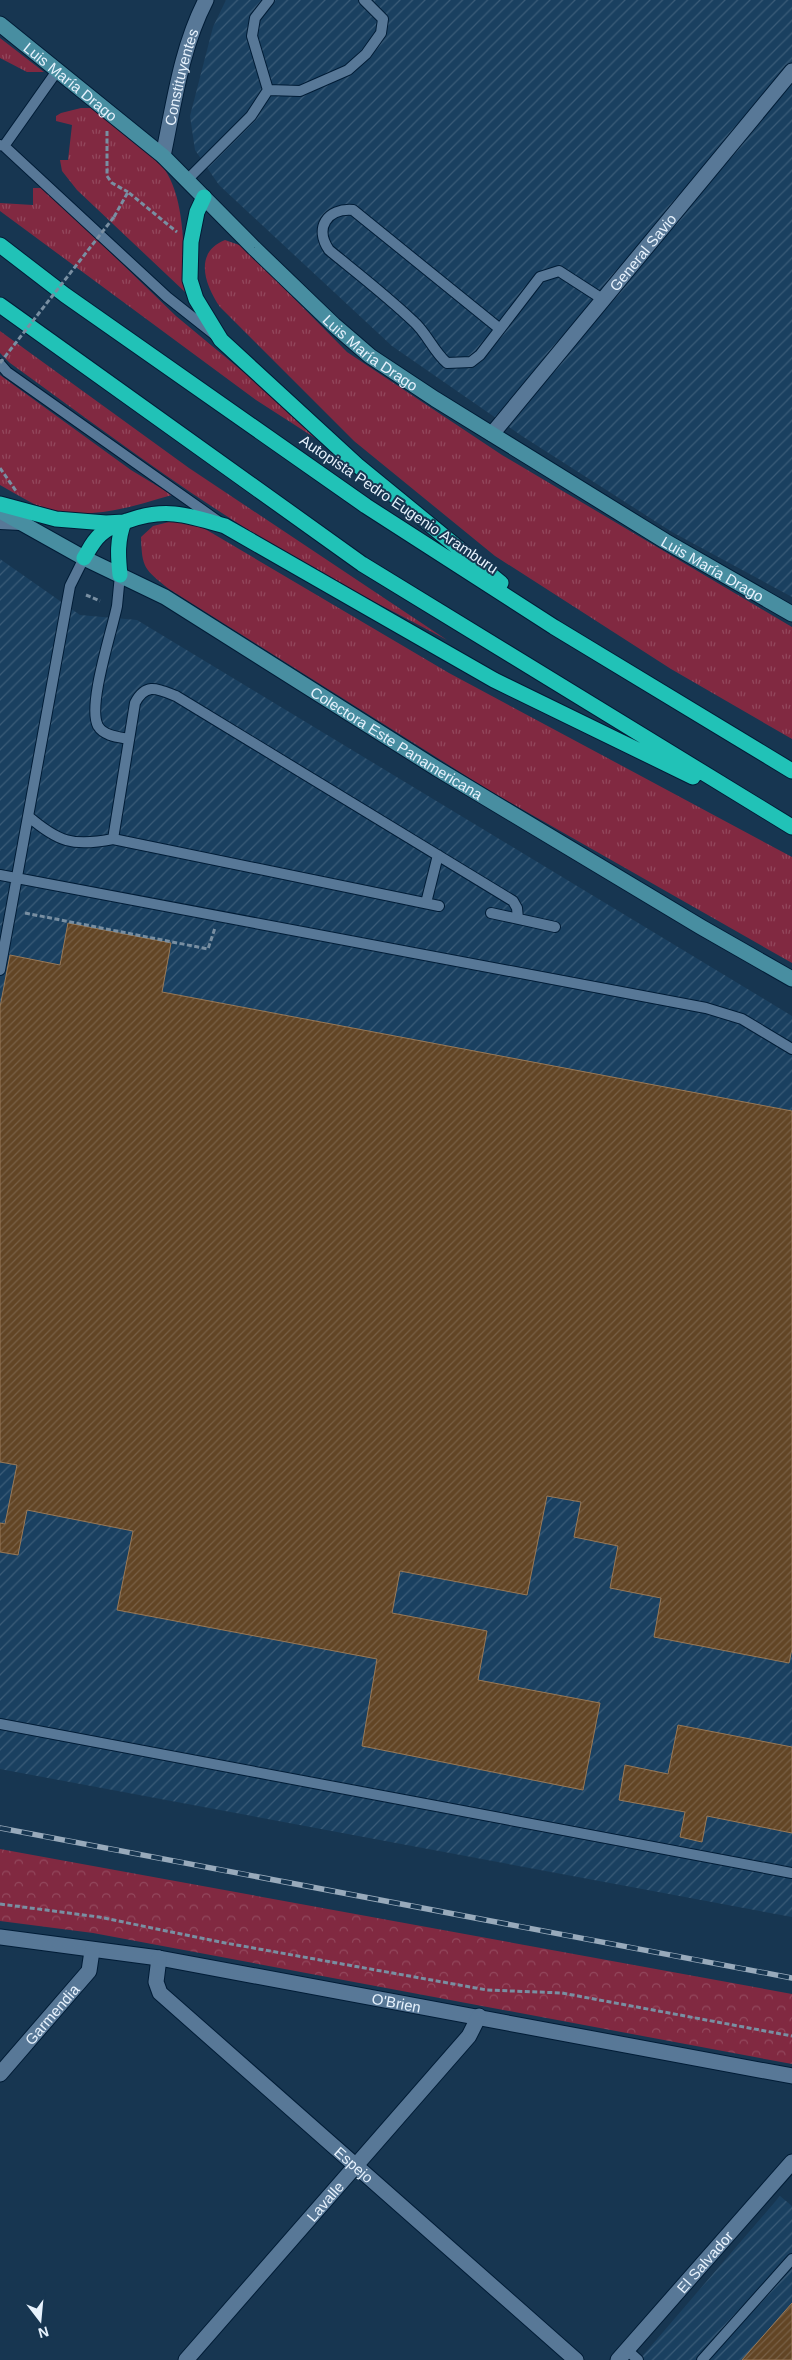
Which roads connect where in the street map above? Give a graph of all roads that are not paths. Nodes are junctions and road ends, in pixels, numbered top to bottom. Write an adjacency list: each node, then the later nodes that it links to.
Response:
1 (206, 0): 9 (street, Constituyentes)
2 (269, 0): 7 (lane)
3 (364, 0): 7 (lane)
4 (0, 24): 5 (street, Luis María Drago)
5 (57, 71): 8 (lane); 9 (street, Luis María Drago)
6 (792, 71): 13 (street, General Savio)
7 (268, 90): 10 (lane)
8 (2, 146): 16 (lane)
9 (163, 156): 10 (street, Luis María Drago)
10 (187, 180): 11 (street, Luis María Drago)
11 (204, 197): 16 (highway); 18 (street, Luis María Drago)
12 (0, 245): 28 (highway, Autopista Pedro Eugenio Aramburu)
13 (604, 300): 15 (lane); 18 (street, General Savio)
14 (0, 305): 31 (highway)
15 (500, 329): 15 (lane)
16 (221, 340): 28 (highway)
17 (0, 364): 24 (lane)
18 (492, 434): 27 (street, Luis María Drago)
19 (0, 504): 21 (highway)
20 (0, 511): 23 (street, Colectora Este Panamericana)
21 (124, 522): 24 (highway); 25 (highway); 26 (highway)
22 (0, 524): 23 (lane)
23 (25, 526): 25 (street, Colectora Este Panamericana)
24 (225, 526): 31 (highway)
25 (84, 558): 26 (street, Colectora Este Panamericana); 32 (lane)
26 (120, 575): 29 (lane); 44 (street, Colectora Este Panamericana)
27 (792, 614)
28 (554, 627): 30 (highway, Autopista Pedro Eugenio Aramburu)
29 (129, 740): 34 (lane); 35 (lane)
30 (792, 771)
31 (770, 814): 33 (highway)
32 (28, 816): 34 (lane); 37 (lane)
33 (792, 827)
34 (113, 838): 38 (lane)
35 (438, 855): 38 (lane); 41 (lane)
36 (0, 875): 37 (lane)
37 (18, 879): 43 (lane); 45 (lane)
38 (426, 903): 39 (lane)
39 (439, 906)
40 (491, 913): 41 (lane)
41 (518, 918): 42 (lane)
42 (555, 926)
43 (0, 970)
44 (792, 979)
45 (792, 1049)
46 (0, 1724): 47 (lane)
47 (792, 1873)
48 (0, 1937): 49 (street, O'Brien)
49 (92, 1951): 50 (street, O'Brien); 52 (street, Garmendia)
50 (159, 1958): 51 (street, O'Brien); 55 (street, Espejo)
51 (479, 2016): 53 (street, O'Brien); 55 (street, Lavalle)
52 (0, 2074)
53 (792, 2076)
54 (792, 2162): 57 (street, El Salvador)
55 (356, 2166): 58 (street, Lavalle); 59 (street, Espejo)
56 (792, 2258): 60 (lane)
57 (628, 2357)
58 (186, 2360)
59 (576, 2360)
60 (702, 2360)

